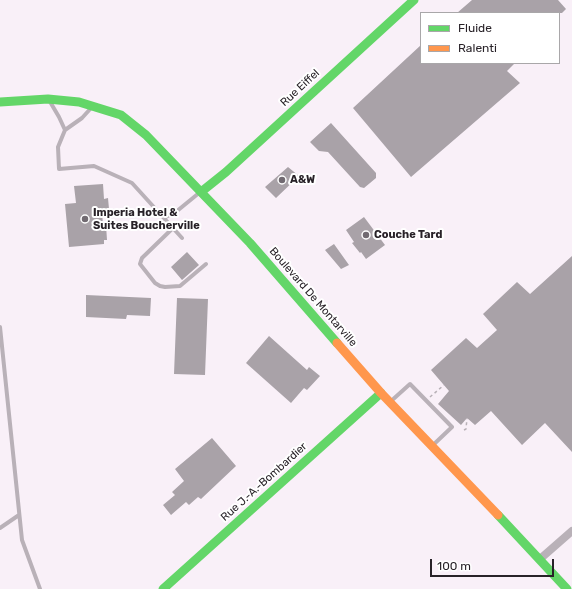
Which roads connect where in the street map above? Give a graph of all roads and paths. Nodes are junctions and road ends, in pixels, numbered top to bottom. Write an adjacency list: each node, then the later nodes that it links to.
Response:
1 (414, 0): 6 (street, Rue Eiffel)
2 (48, 99): 3 (street, Boulevard De Montarville); 4 (street, Boulevard De Montarville); 5 (lane)
3 (0, 102)
4 (93, 106): 5 (lane); 6 (street, Boulevard De Montarville)
5 (65, 130): 7 (lane)
6 (201, 192): 7 (lane); 13 (street, Boulevard De Montarville)
7 (164, 218): 8 (lane)
8 (173, 228): 9 (lane); 10 (lane)
9 (182, 238)
10 (206, 264)
11 (0, 327): 19 (lane)
12 (444, 385): 14 (path)
13 (381, 393): 15 (street, Boulevard De Montarville); 24 (street, Rue J.-A.-Bombardier)
14 (426, 401): 15 (lane); 18 (lane)
15 (390, 402): 18 (street, Boulevard De Montarville)
16 (468, 418): 17 (path)
17 (464, 430)
18 (432, 446): 22 (street, Boulevard De Montarville)
19 (19, 516): 20 (lane); 23 (lane)
20 (0, 528)
21 (572, 531): 22 (street)
22 (540, 559): 25 (street, Boulevard De Montarville)
23 (40, 589)
24 (163, 589)
25 (567, 589)

